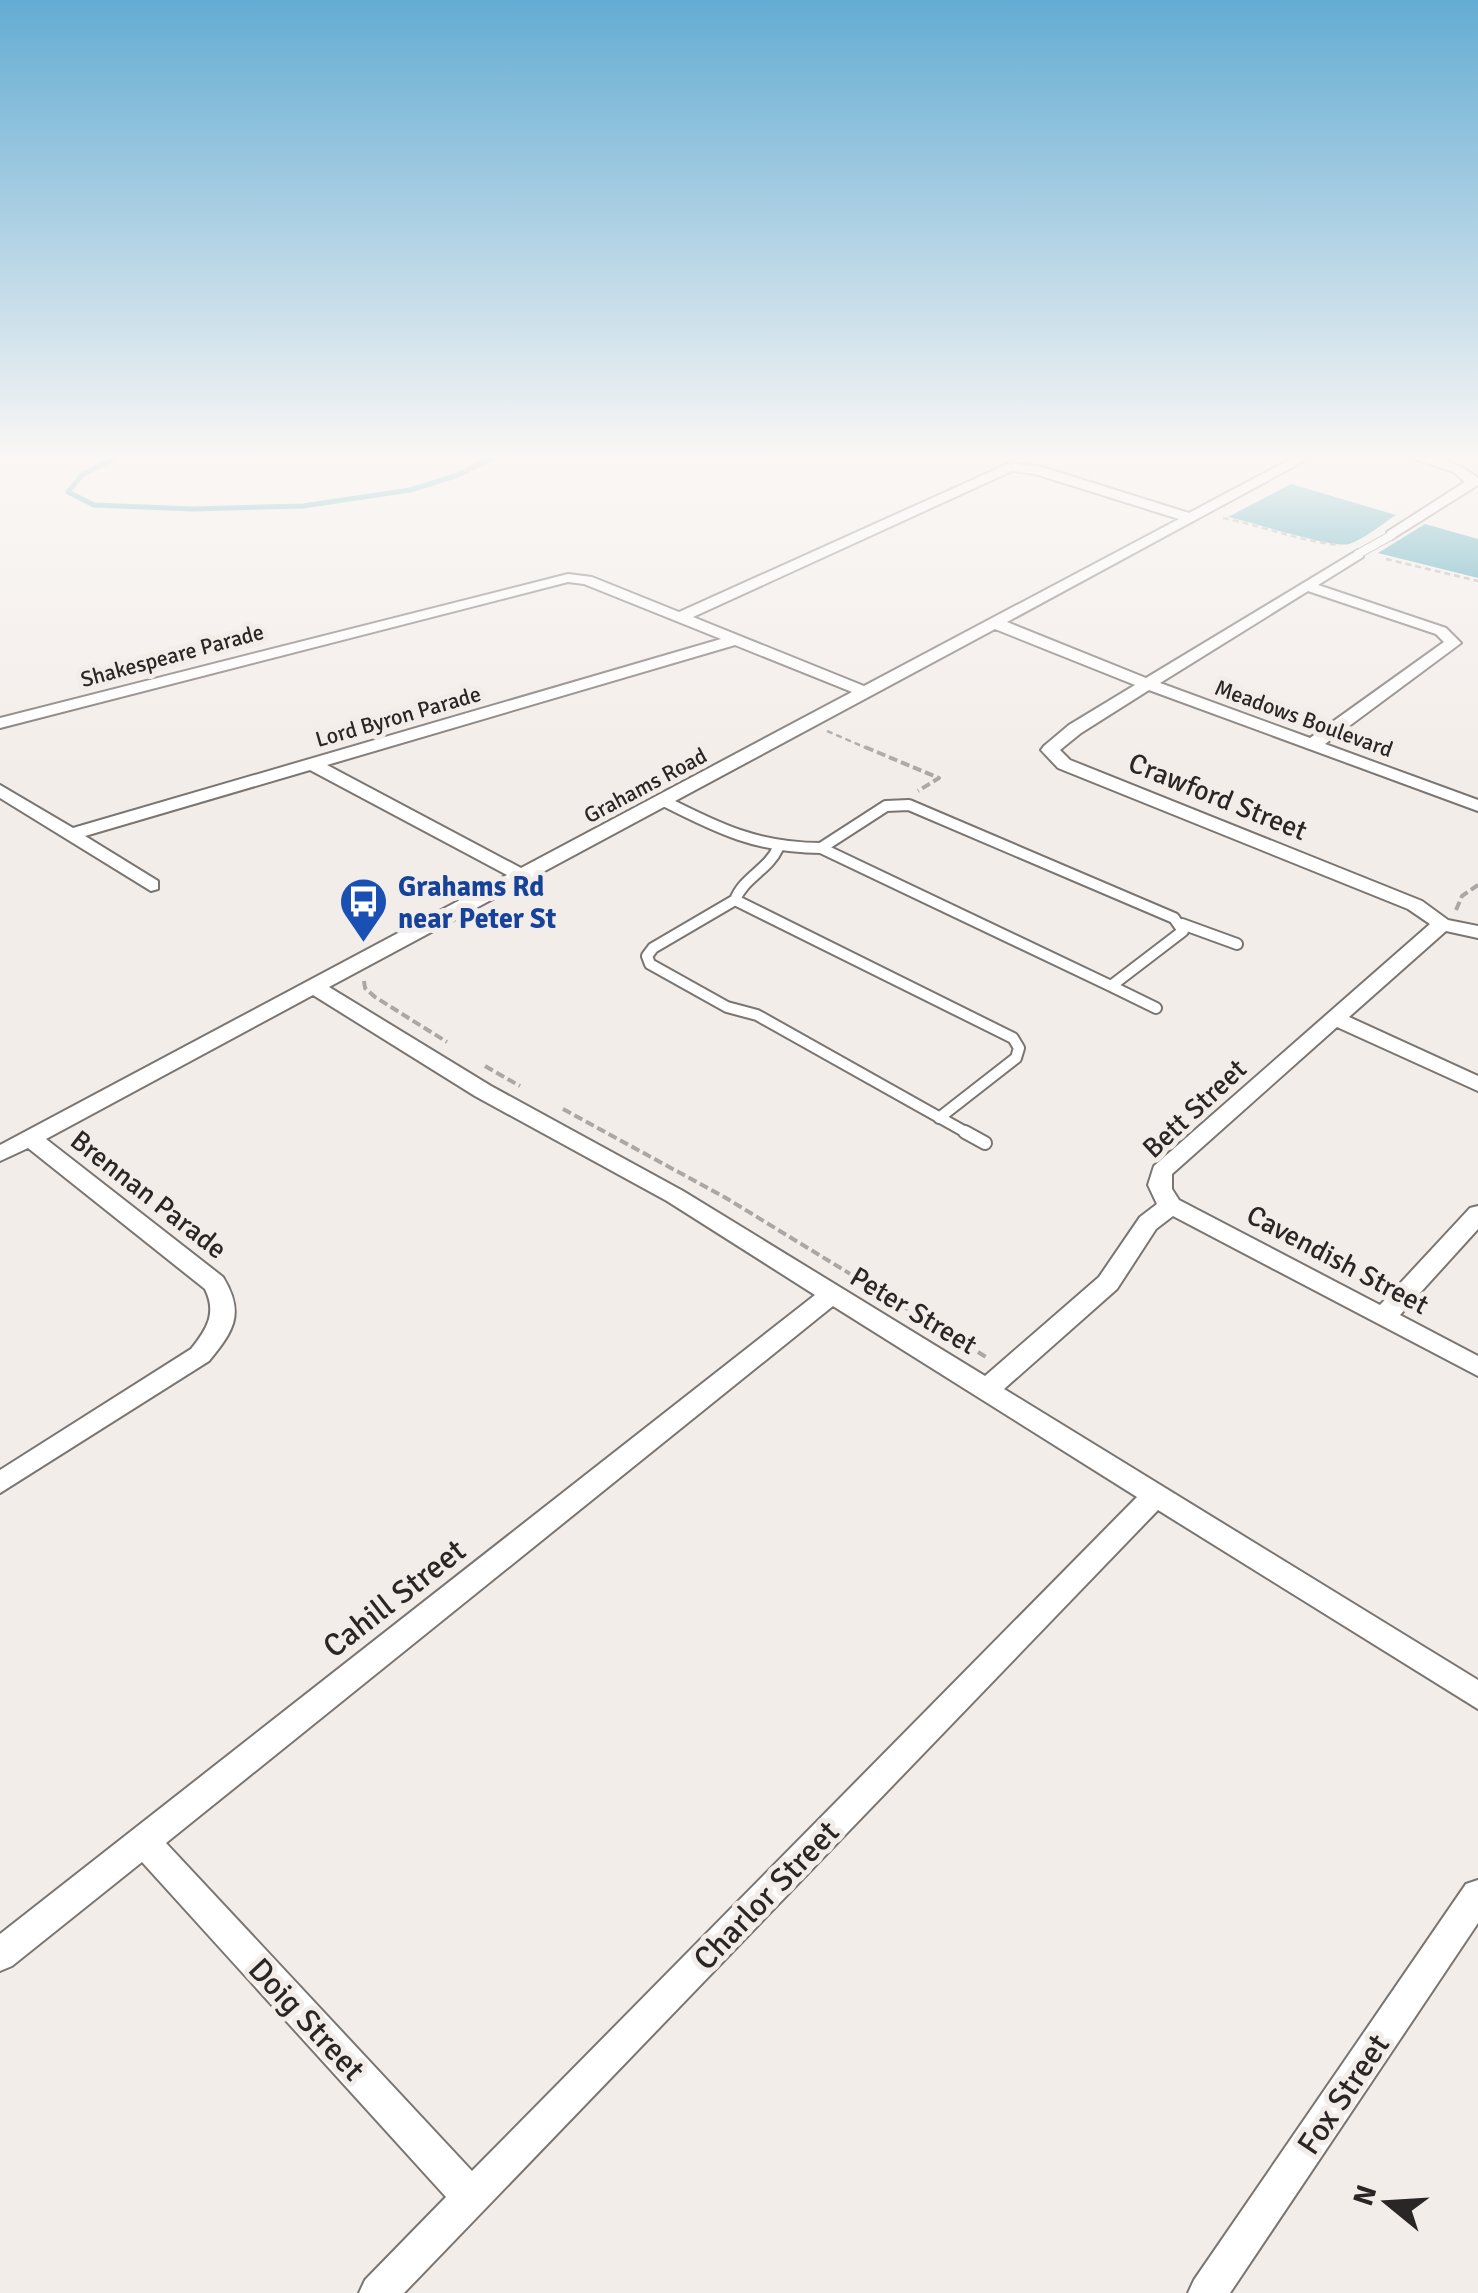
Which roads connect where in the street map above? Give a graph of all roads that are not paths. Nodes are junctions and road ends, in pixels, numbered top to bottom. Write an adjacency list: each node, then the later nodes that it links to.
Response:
1 (801, 561): 5 (street)
2 (1111, 561): 6 (street, Grahams Road)
3 (1347, 561): 4 (street)
4 (1306, 586): 8 (street); 11 (street)
5 (680, 617): 7 (street, Shakespeare Parade); 10 (street, Shakespeare Parade)
6 (989, 626): 8 (street, Meadows Boulevard); 9 (street, Grahams Road)
7 (736, 640): 9 (street, Shakespeare Parade); 12 (street, Lord Byron Parade)
8 (1148, 684): 11 (street, Meadows Boulevard); 23 (street, Crawford Street)
9 (866, 692): 14 (street, Grahams Road)
10 (0, 723)
11 (1312, 745): 15 (street, Meadows Boulevard)
12 (313, 764): 16 (street, Lord Byron Parade); 19 (street)
13 (0, 790): 16 (street)
14 (664, 801): 17 (lane); 19 (street, Grahams Road)
15 (1478, 806)
16 (72, 834): 20 (street)
17 (778, 848): 18 (lane); 21 (lane)
18 (821, 848): 22 (lane); 27 (lane)
19 (522, 875): 26 (street, Grahams Road)
20 (151, 885)
21 (735, 900): 31 (lane); 31 (lane)
22 (1182, 924): 25 (lane); 27 (lane)
23 (1442, 924): 24 (street, Crawford Street); 29 (street, Bett Street)
24 (1478, 932)
25 (1237, 944)
26 (313, 986): 32 (street, Grahams Road); 37 (street, Peter Street)
27 (1111, 986): 28 (lane)
28 (1156, 1008)
29 (1338, 1020): 30 (street); 35 (street, Bett Street)
30 (1478, 1084)
31 (939, 1118): 33 (lane)
32 (30, 1138): 34 (street, Grahams Road); 41 (street, Brennan Parade)
33 (985, 1143)
34 (0, 1154)
35 (1170, 1204): 38 (street, Cavendish Street); 40 (street)
36 (1478, 1214): 38 (street)
37 (831, 1295): 40 (street, Peter Street); 44 (street, Cahill Street)
38 (1382, 1316): 39 (street, Cavendish Street)
39 (1478, 1367)
40 (986, 1390): 42 (street, Peter Street)
41 (0, 1483)
42 (1154, 1497): 43 (street, Peter Street); 47 (street, Charlor Street)
43 (1478, 1696)
44 (144, 1841): 46 (street, Cahill Street); 47 (street, Doig Street)
45 (1478, 1895): 49 (street, Fox Street)
46 (0, 1955)
47 (472, 2197): 48 (street, Charlor Street)
48 (378, 2293)
49 (1208, 2293)

